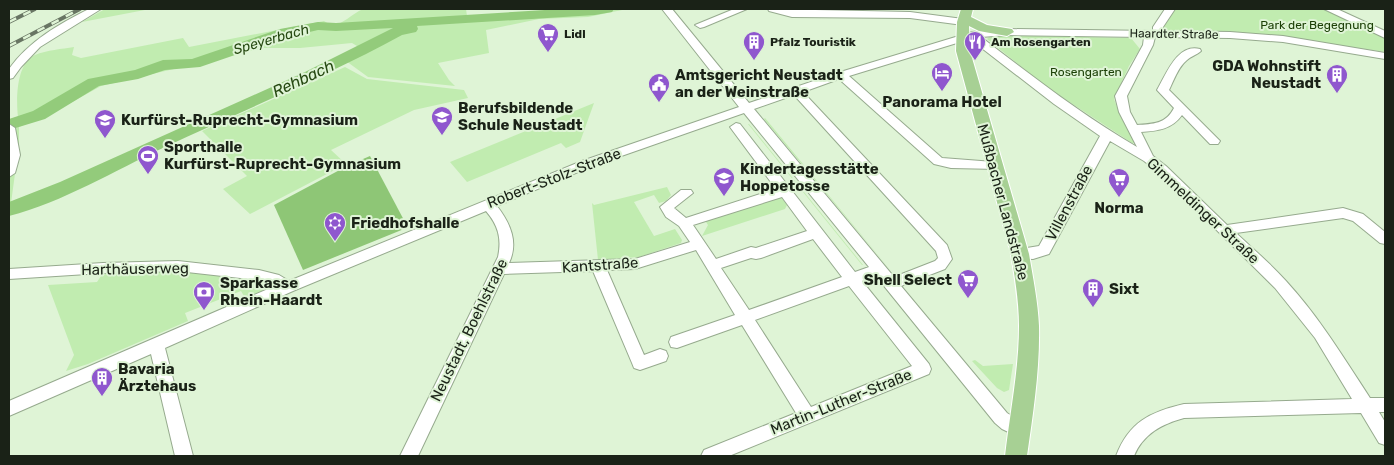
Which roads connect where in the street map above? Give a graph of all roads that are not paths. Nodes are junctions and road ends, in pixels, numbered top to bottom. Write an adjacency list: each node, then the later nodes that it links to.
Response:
1 (96, 9): 17 (street)
2 (667, 9): 20 (street)
3 (742, 9): 8 (street)
4 (773, 9): 7 (street)
5 (1170, 9): 11 (street)
6 (1329, 9): 12 (street)
7 (935, 19): 9 (street); 13 (street)
8 (700, 25)
9 (966, 25): 10 (street, Haardter Straße); 10 (main road); 13 (street, Robert-Stolz-Straße); 24 (street, Gimmeldinger Straße); 27 (main road, Mußbacher Landstraße)
10 (1008, 32): 11 (street, Haardter Straße)
11 (1154, 33): 15 (street, Haardter Straße); 23 (street)
12 (1385, 35)
13 (944, 45): 16 (street, Robert-Stolz-Straße)
14 (1196, 51): 19 (street)
15 (1385, 56)
16 (840, 75): 18 (street, Robert-Stolz-Straße); 27 (street)
17 (9, 76)
18 (795, 90): 20 (street, Robert-Stolz-Straße); 44 (street)
19 (1180, 107): 23 (street); 25 (street)
20 (747, 108): 31 (street, Robert-Stolz-Straße); 41 (street)
21 (736, 127): 29 (street, Martin-Luther-Straße)
22 (9, 128): 28 (street)
23 (1133, 129): 26 (street)
24 (1107, 134): 26 (street, Gimmeldinger Straße); 37 (street, Villenstraße)
25 (1214, 141)
26 (1148, 158): 33 (street, Gimmeldinger Straße)
27 (994, 166): 37 (main road, Mußbacher Landstraße)
28 (9, 173)
29 (786, 191): 32 (street); 34 (street, Martin-Luther-Straße)
30 (686, 193): 32 (street)
31 (488, 204): 40 (street, Neustadt, Boehlstraße); 45 (street, Robert-Stolz-Straße)
32 (684, 223): 36 (street)
33 (1224, 230): 35 (street); 51 (street, Gimmeldinger Straße)
34 (816, 232): 38 (street); 43 (street, Martin-Luther-Straße)
35 (1385, 239)
36 (699, 244): 38 (street); 39 (street, Kantstraße)
37 (1020, 254): 54 (main road, Mußbacher Landstraße)
38 (713, 265): 46 (street)
39 (598, 267): 40 (street, Kantstraße); 49 (street)
40 (499, 269): 57 (street, Neustadt, Boehlstraße)
41 (880, 269): 43 (street); 44 (street)
42 (9, 274): 45 (street, Harthäuserweg)
43 (853, 278): 46 (street); 53 (street, Martin-Luther-Straße)
44 (892, 284): 54 (street)
45 (288, 287): 48 (street, Robert-Stolz-Straße)
46 (747, 318): 47 (street); 53 (street)
47 (677, 342)
48 (156, 344): 52 (street, Robert-Stolz-Straße); 56 (street)
49 (660, 356)
50 (1385, 405): 51 (street)
51 (1366, 406): 55 (street, Gimmeldinger Straße); 60 (street)
52 (9, 409)
53 (807, 416): 58 (street, Martin-Luther-Straße)
54 (1019, 430): 59 (main road, Mußbacher Landstraße)
55 (1385, 437)
56 (184, 456)
57 (409, 456)
58 (710, 456)
59 (1016, 456)
60 (1125, 456)

